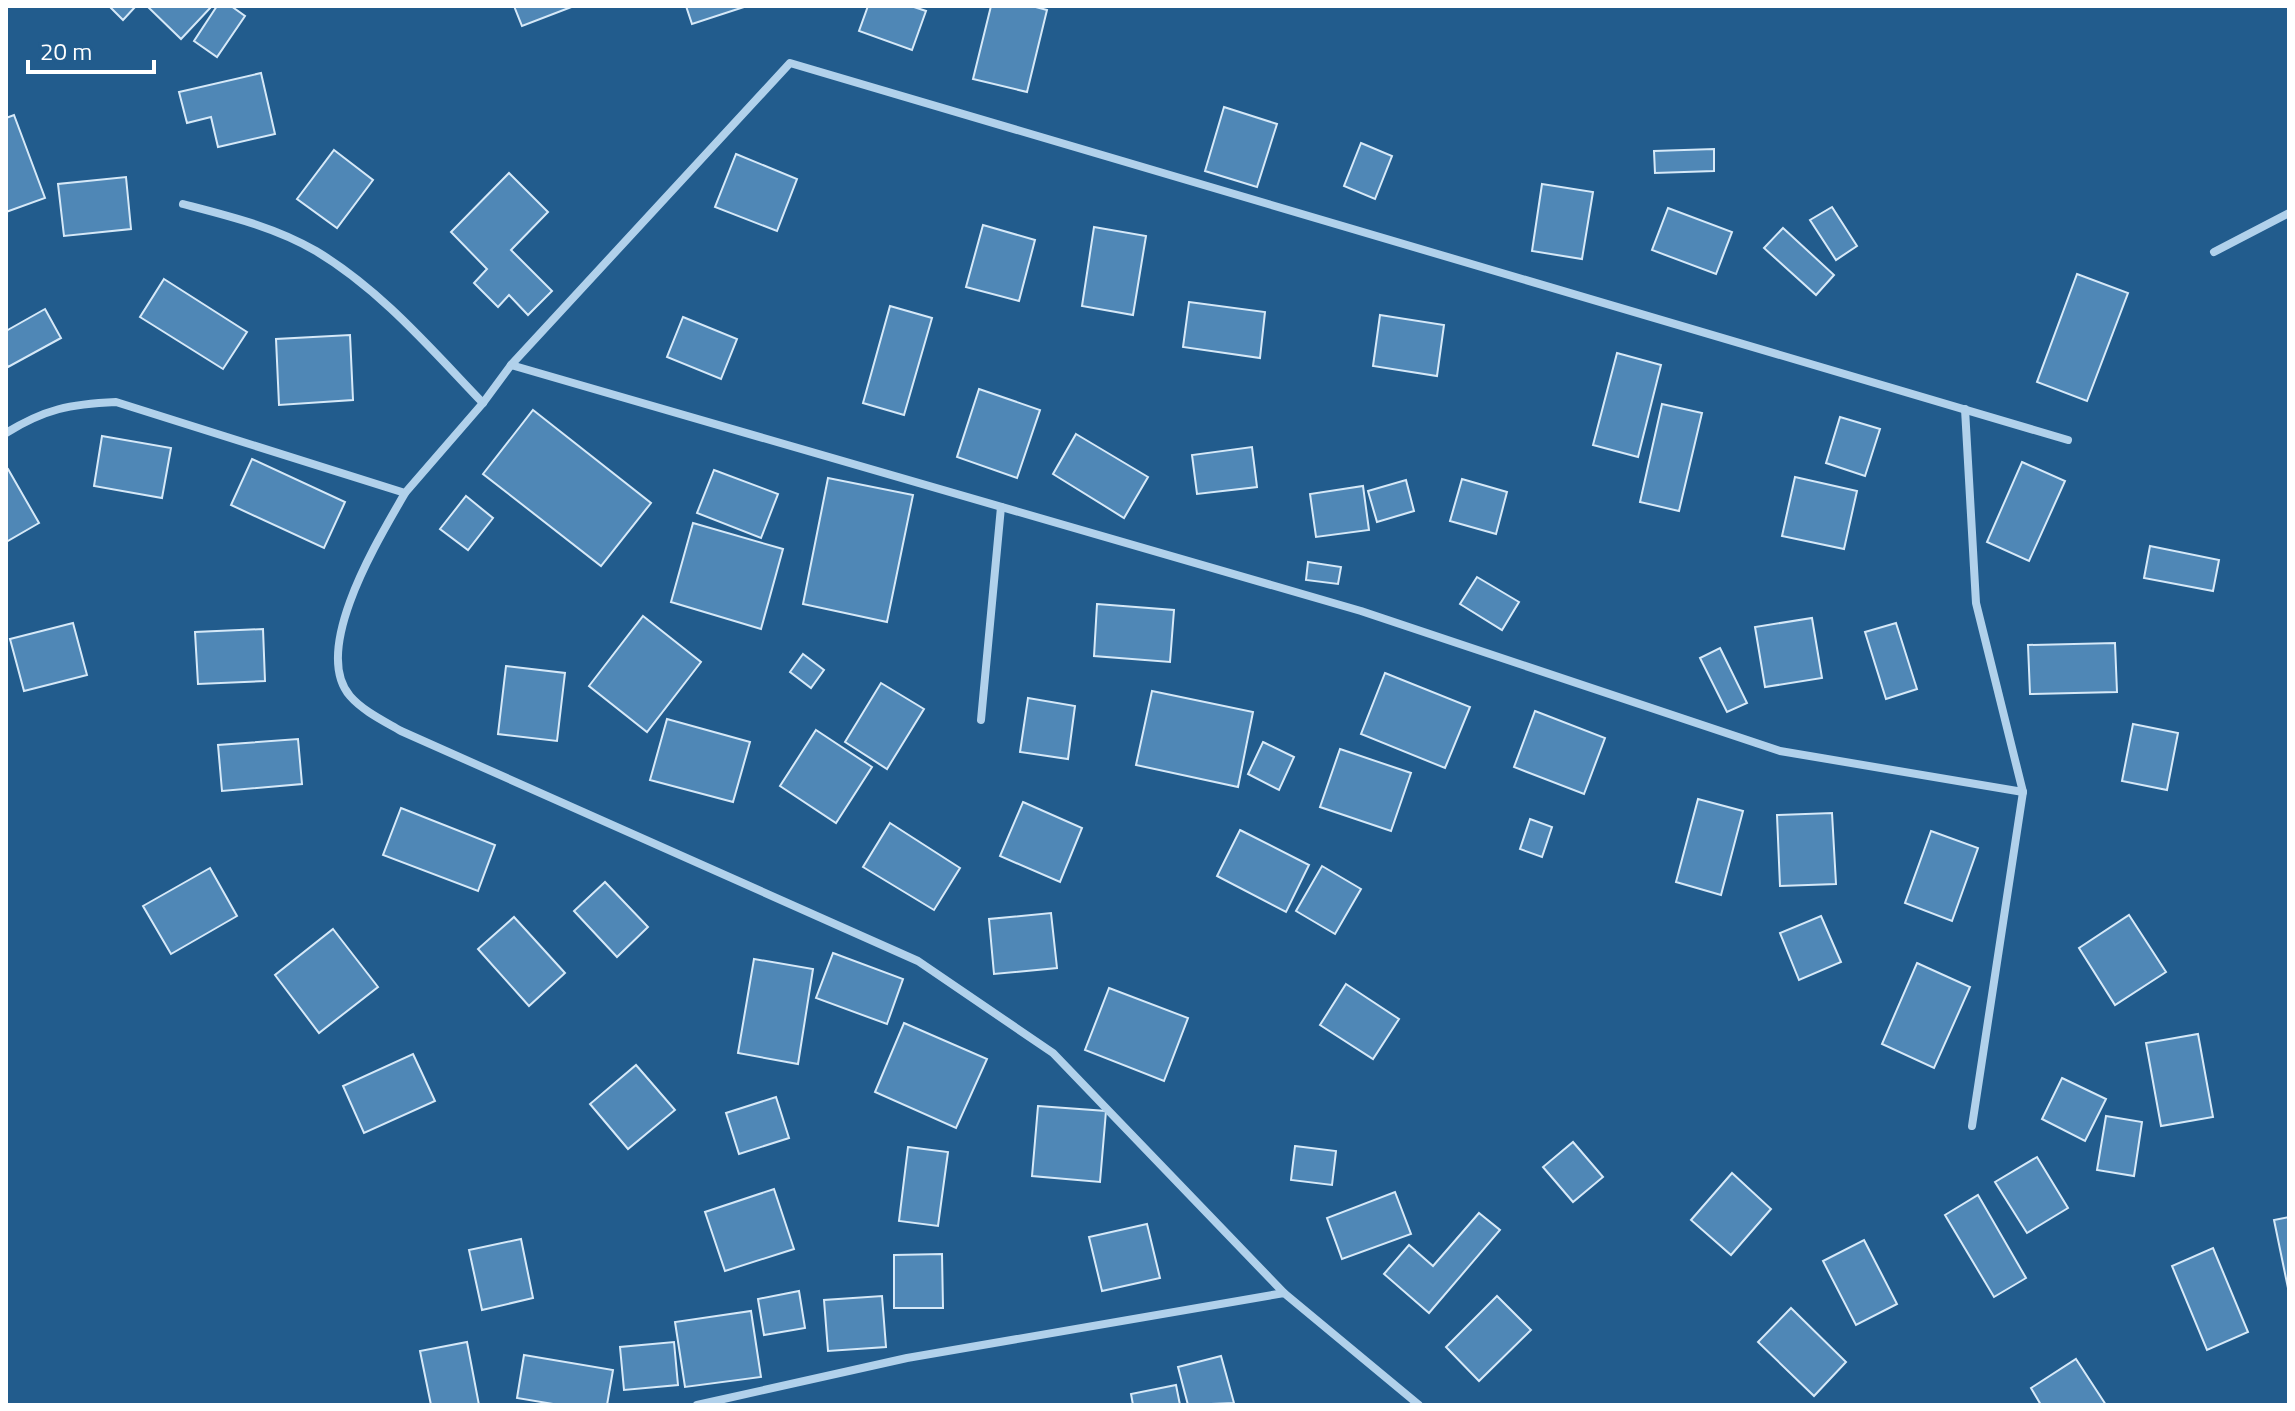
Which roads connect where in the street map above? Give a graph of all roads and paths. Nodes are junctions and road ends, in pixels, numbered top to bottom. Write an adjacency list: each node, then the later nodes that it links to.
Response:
1 (183, 204): 5 (street)
2 (2289, 213): 3 (street)
3 (2214, 252)
4 (511, 365): 5 (street); 6 (street); 10 (street)
5 (483, 403): 9 (street)
6 (1965, 409): 8 (street); 12 (street)
7 (6, 433): 9 (street)
8 (2068, 440)
9 (405, 493): 14 (street)
10 (1001, 507): 11 (street); 12 (street)
11 (981, 720)
12 (2023, 792): 13 (street)
13 (1972, 1126)
14 (1284, 1293): 15 (street); 16 (street)
15 (697, 1405)
16 (1419, 1405)

